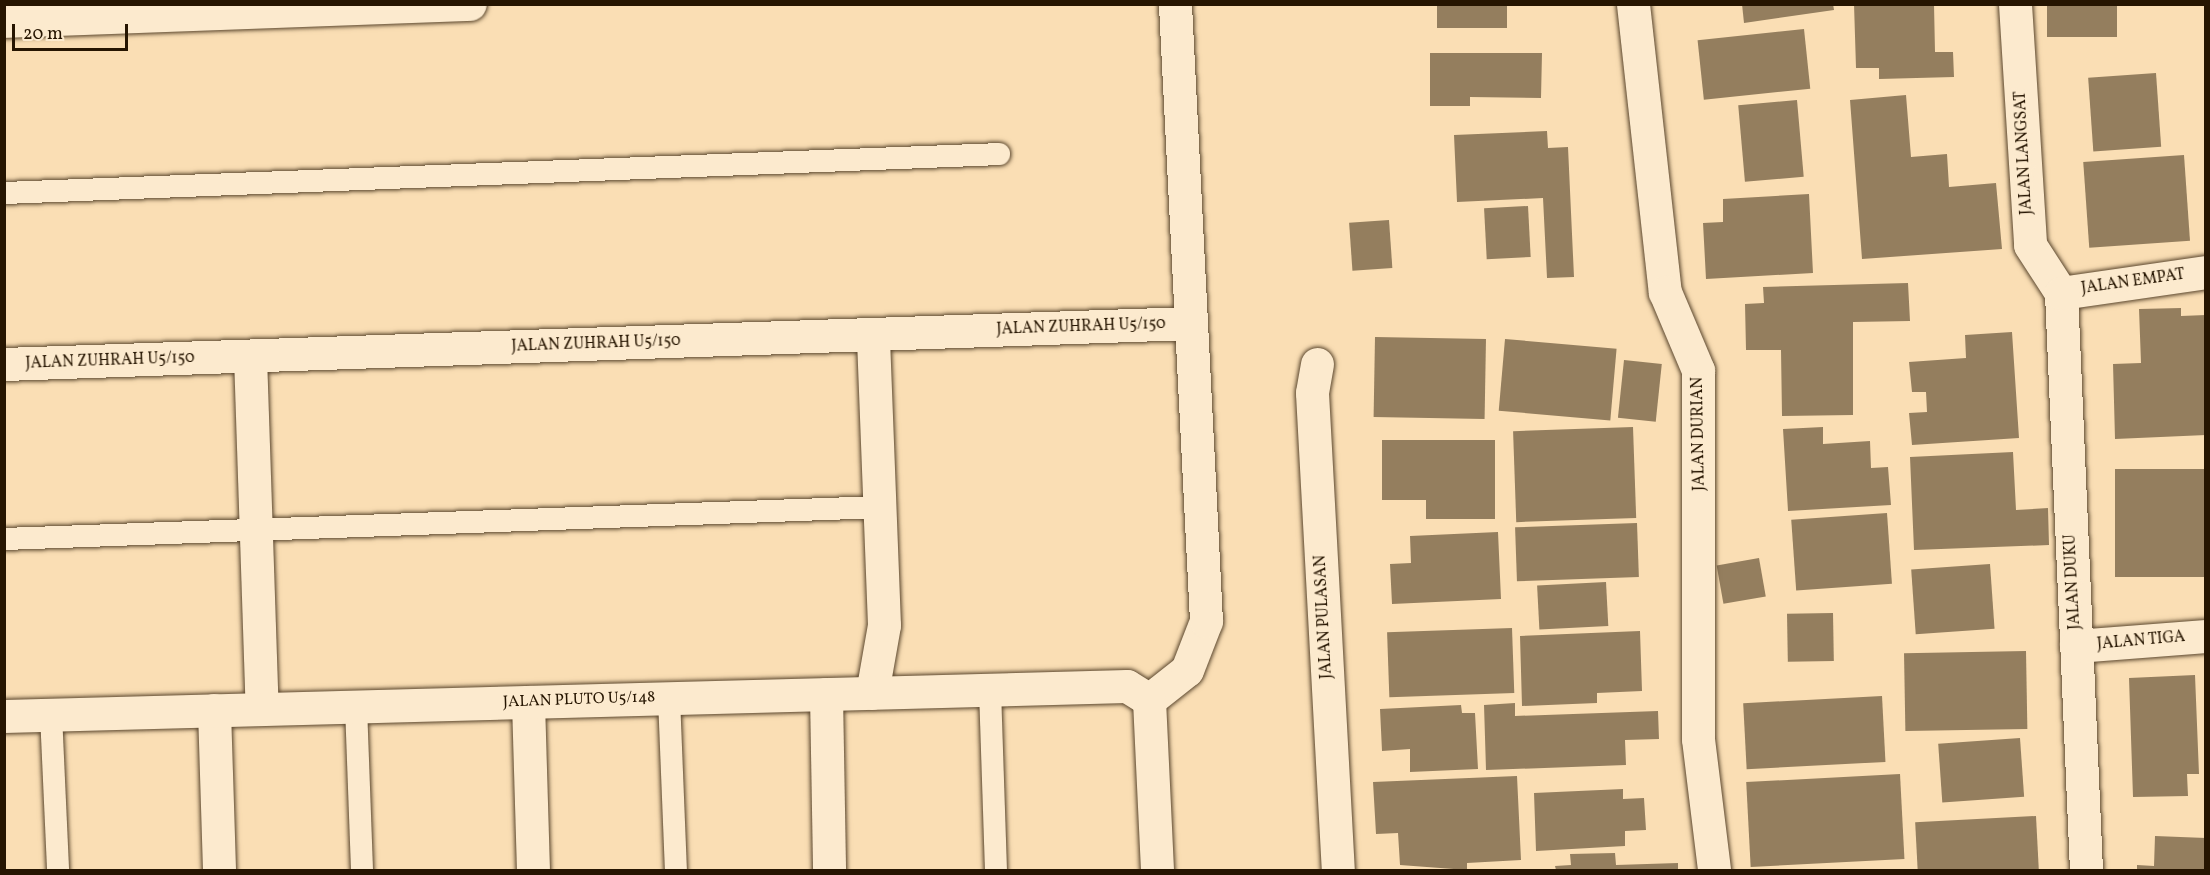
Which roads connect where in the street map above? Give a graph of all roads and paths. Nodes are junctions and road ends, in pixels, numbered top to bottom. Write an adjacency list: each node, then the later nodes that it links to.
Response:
1 (470, 4): 5 (street)
2 (1175, 4): 10 (street)
3 (1633, 4): 40 (street, JALAN DURIAN)
4 (2015, 4): 9 (street, JALAN LANGSAT)
5 (4, 21)
6 (999, 154): 7 (lane)
7 (4, 193)
8 (2205, 272): 9 (street, JALAN EMPAT)
9 (2061, 293): 19 (street, JALAN DUKU)
10 (1187, 323): 11 (street, JALAN ZUHRAH U5/150); 24 (street)
11 (873, 334): 12 (street, JALAN ZUHRAH U5/150); 15 (street)
12 (250, 356): 13 (street, JALAN ZUHRAH U5/150); 16 (street)
13 (4, 364)
14 (1317, 364): 39 (street, JALAN PULASAN)
15 (880, 507): 16 (lane); 21 (street)
16 (254, 529): 17 (lane); 27 (street)
17 (4, 539)
18 (2205, 636): 19 (street, JALAN TIGA)
19 (2076, 646): 41 (street, JALAN DUKU)
20 (990, 690): 21 (street, JALAN PLUTO U5/148); 24 (street, JALAN PLUTO U5/148); 37 (lane)
21 (872, 693): 22 (street, JALAN PLUTO U5/148)
22 (826, 694): 23 (street, JALAN PLUTO U5/148); 36 (street)
23 (669, 698): 25 (street, JALAN PLUTO U5/148); 35 (lane)
24 (1149, 700): 38 (street)
25 (528, 702): 26 (street, JALAN PLUTO U5/148); 34 (street)
26 (356, 706): 27 (street, JALAN PLUTO U5/148); 33 (lane)
27 (262, 709): 28 (street, JALAN PLUTO U5/148)
28 (214, 710): 29 (street, JALAN PLUTO U5/148); 32 (street)
29 (51, 714): 30 (street, JALAN PLUTO U5/148); 31 (lane)
30 (4, 716)
31 (58, 870)
32 (219, 870)
33 (362, 870)
34 (533, 870)
35 (676, 870)
36 (829, 870)
37 (996, 870)
38 (1156, 870)
39 (1338, 870)
40 (1713, 870)
41 (2086, 870)

